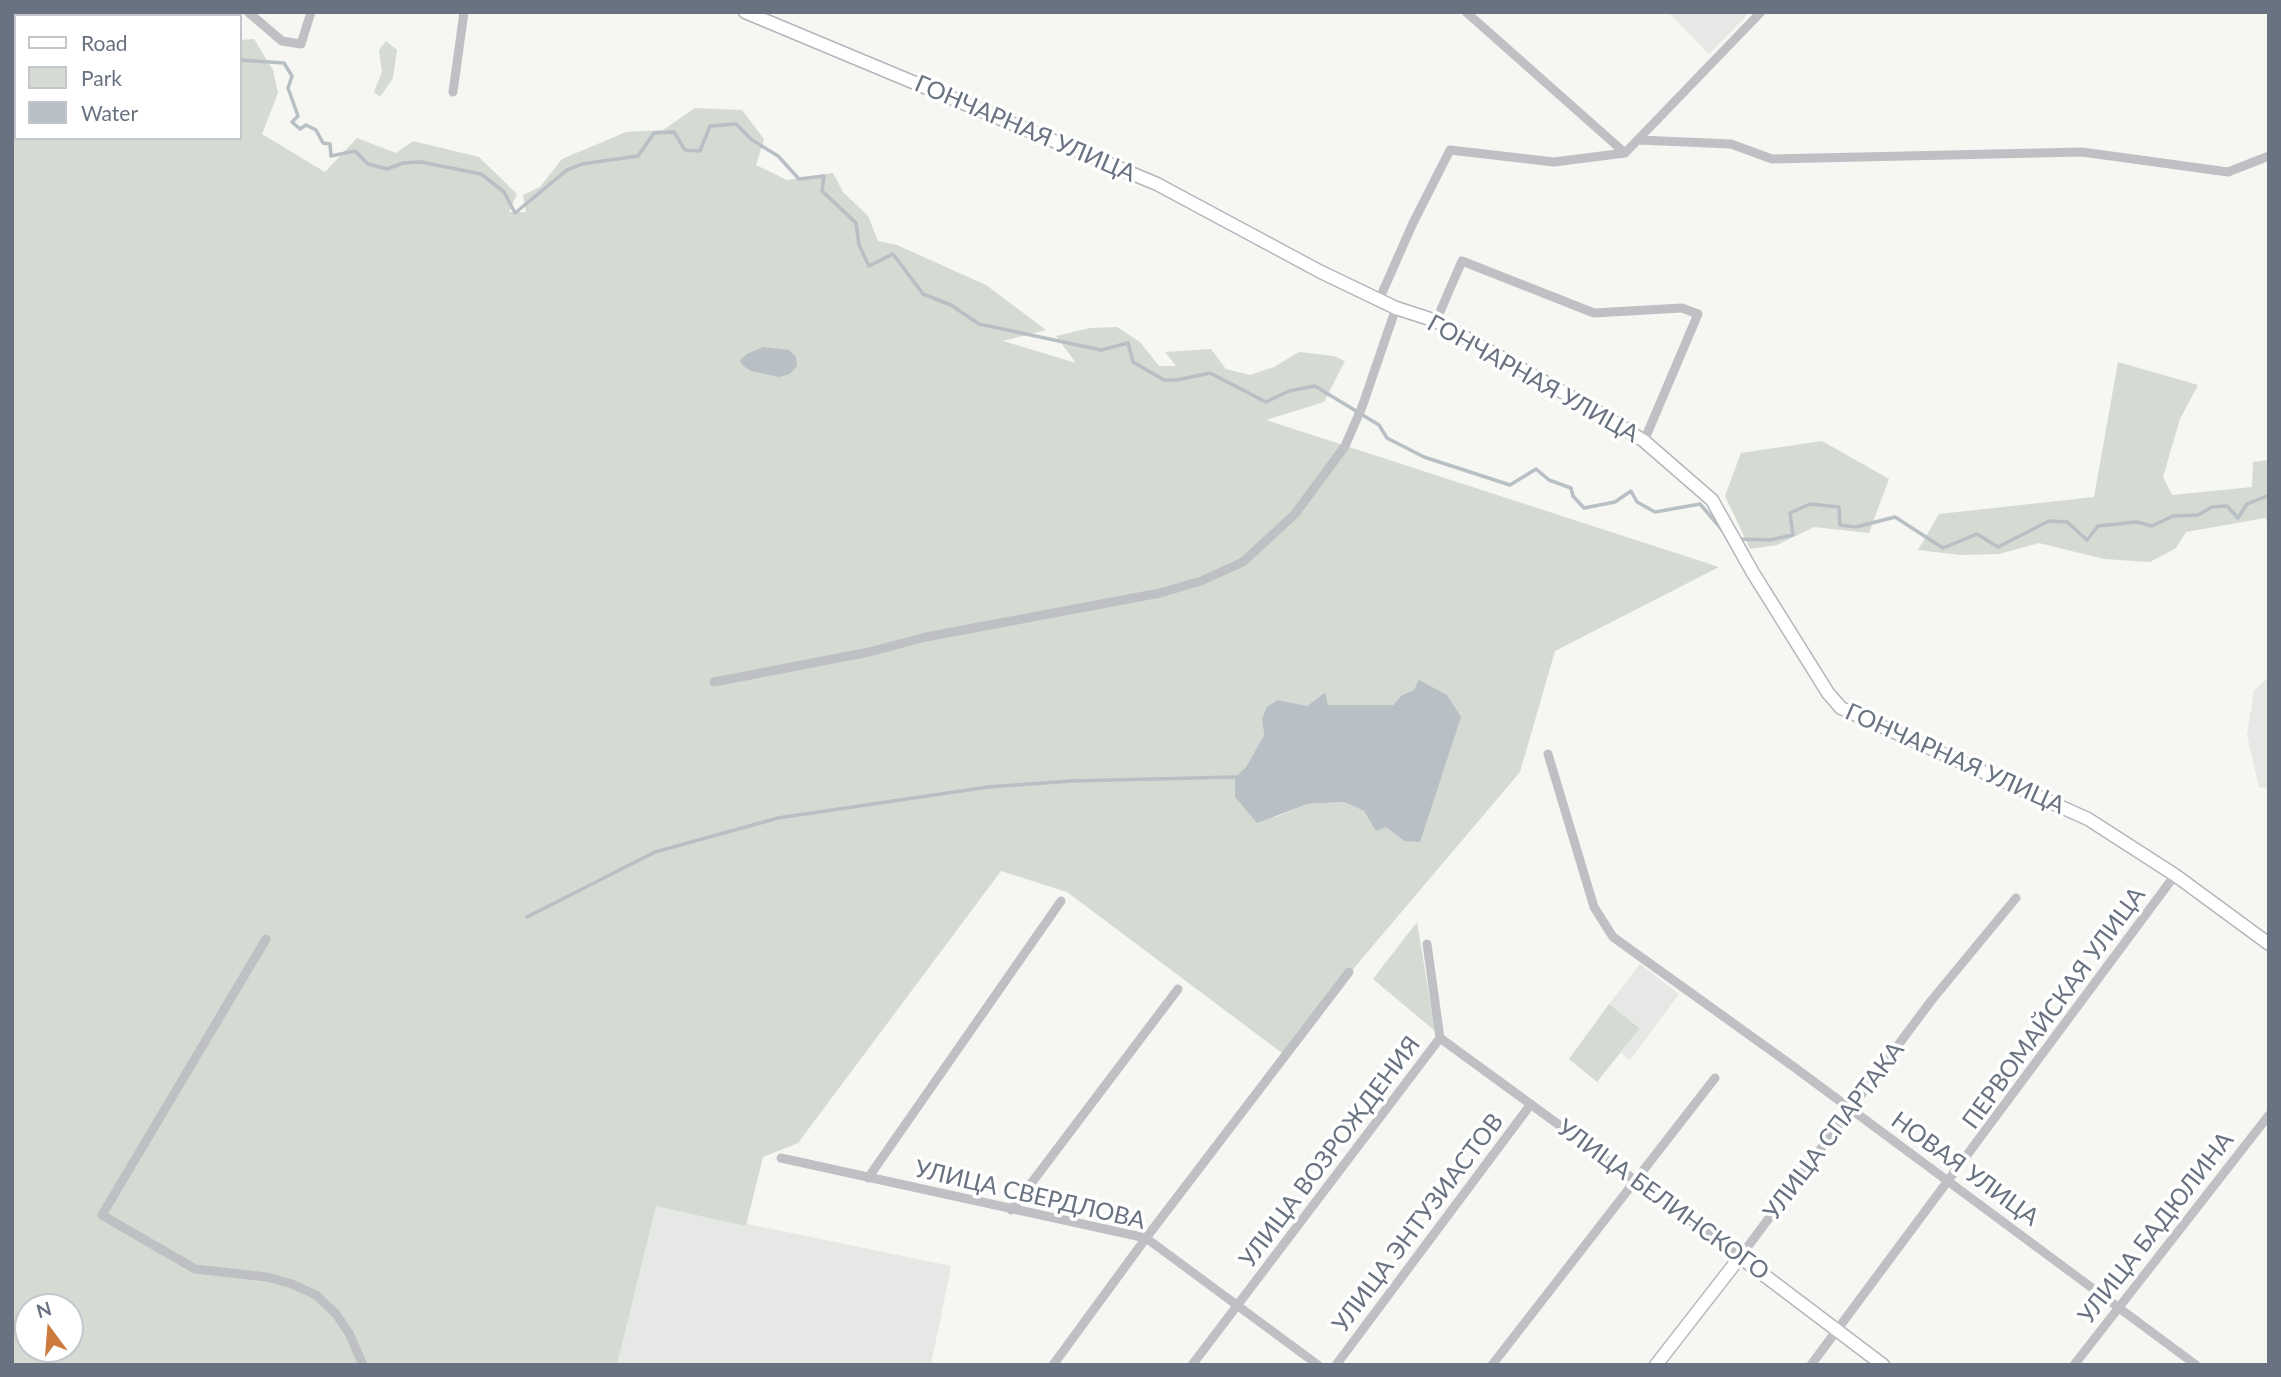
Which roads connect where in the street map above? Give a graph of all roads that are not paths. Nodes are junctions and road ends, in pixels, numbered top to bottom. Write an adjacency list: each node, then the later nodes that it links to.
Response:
1 (248, 12): 2 (street)
2 (311, 12)
3 (464, 12): 7 (street)
4 (746, 12): 11 (street, ГОНЧАРНАЯ УЛИЦА)
5 (1761, 12): 8 (street)
6 (1470, 14): 9 (street)
7 (453, 92)
8 (1639, 140): 9 (street); 10 (street)
9 (1625, 153): 11 (street)
10 (2269, 156)
11 (1379, 300): 12 (street, ГОНЧАРНАЯ УЛИЦА)
12 (1396, 308): 13 (street, ГОНЧАРНАЯ УЛИЦА); 15 (street)
13 (1436, 321): 14 (street, ГОНЧАРНАЯ УЛИЦА); 14 (street)
14 (1644, 441): 17 (street, ГОНЧАРНАЯ УЛИЦА)
15 (714, 682)
16 (1548, 754): 28 (street, НОВАЯ УЛИЦА)
17 (2175, 875): 22 (street, ГОНЧАРНАЯ УЛИЦА); 33 (street, ПЕРВОМАЙСКАЯ УЛИЦА)
18 (2015, 898): 28 (street, УЛИЦА СПАРТАКА)
19 (1061, 901): 31 (street)
20 (266, 939): 40 (street)
21 (1427, 944): 25 (street, УЛИЦА ВОЗРОЖДЕНИЯ)
22 (2269, 944)
23 (1349, 972): 35 (street)
24 (1178, 989): 34 (street)
25 (1440, 1038): 27 (street, УЛИЦА БЕЛИНСКОГО); 37 (street, УЛИЦА ВОЗРОЖДЕНИЯ)
26 (1715, 1078): 32 (street)
27 (1531, 1104): 32 (street, УЛИЦА БЕЛИНСКОГО); 44 (street, УЛИЦА ЭНТУЗИАСТОВ)
28 (1850, 1108): 33 (street, НОВАЯ УЛИЦА); 36 (street, УЛИЦА СПАРТАКА)
29 (2269, 1115): 38 (street, УЛИЦА БАДЮЛИНА)
30 (781, 1158): 31 (street, УЛИЦА СВЕРДЛОВА)
31 (869, 1178): 34 (street, УЛИЦА СВЕРДЛОВА)
32 (1636, 1180): 36 (street, УЛИЦА БЕЛИНСКОГО); 45 (street)
33 (1949, 1181): 38 (street, НОВАЯ УЛИЦА); 39 (street, ПЕРВОМАЙСКАЯ УЛИЦА)
34 (1011, 1210): 35 (street, УЛИЦА СВЕРДЛОВА)
35 (1146, 1238): 37 (street, УЛИЦА СВЕРДЛОВА); 41 (street)
36 (1740, 1257): 39 (street, УЛИЦА БЕЛИНСКОГО); 46 (street, УЛИЦА СПАРТАКА)
37 (1238, 1306): 42 (street, УЛИЦА ВОЗРОЖДЕНИЯ); 43 (street, УЛИЦА СВЕРДЛОВА)
38 (2119, 1306): 49 (street, УЛИЦА БАДЮЛИНА); 50 (street, НОВАЯ УЛИЦА)
39 (1838, 1330): 47 (street, ПЕРВОМАЙСКАЯ УЛИЦА); 48 (street, УЛИЦА БЕЛИНСКОГО)
40 (363, 1365)
41 (1054, 1365)
42 (1192, 1365)
43 (1318, 1365)
44 (1336, 1365)
45 (1492, 1365)
46 (1656, 1365)
47 (1811, 1365)
48 (1883, 1365)
49 (2074, 1365)
50 (2196, 1365)

